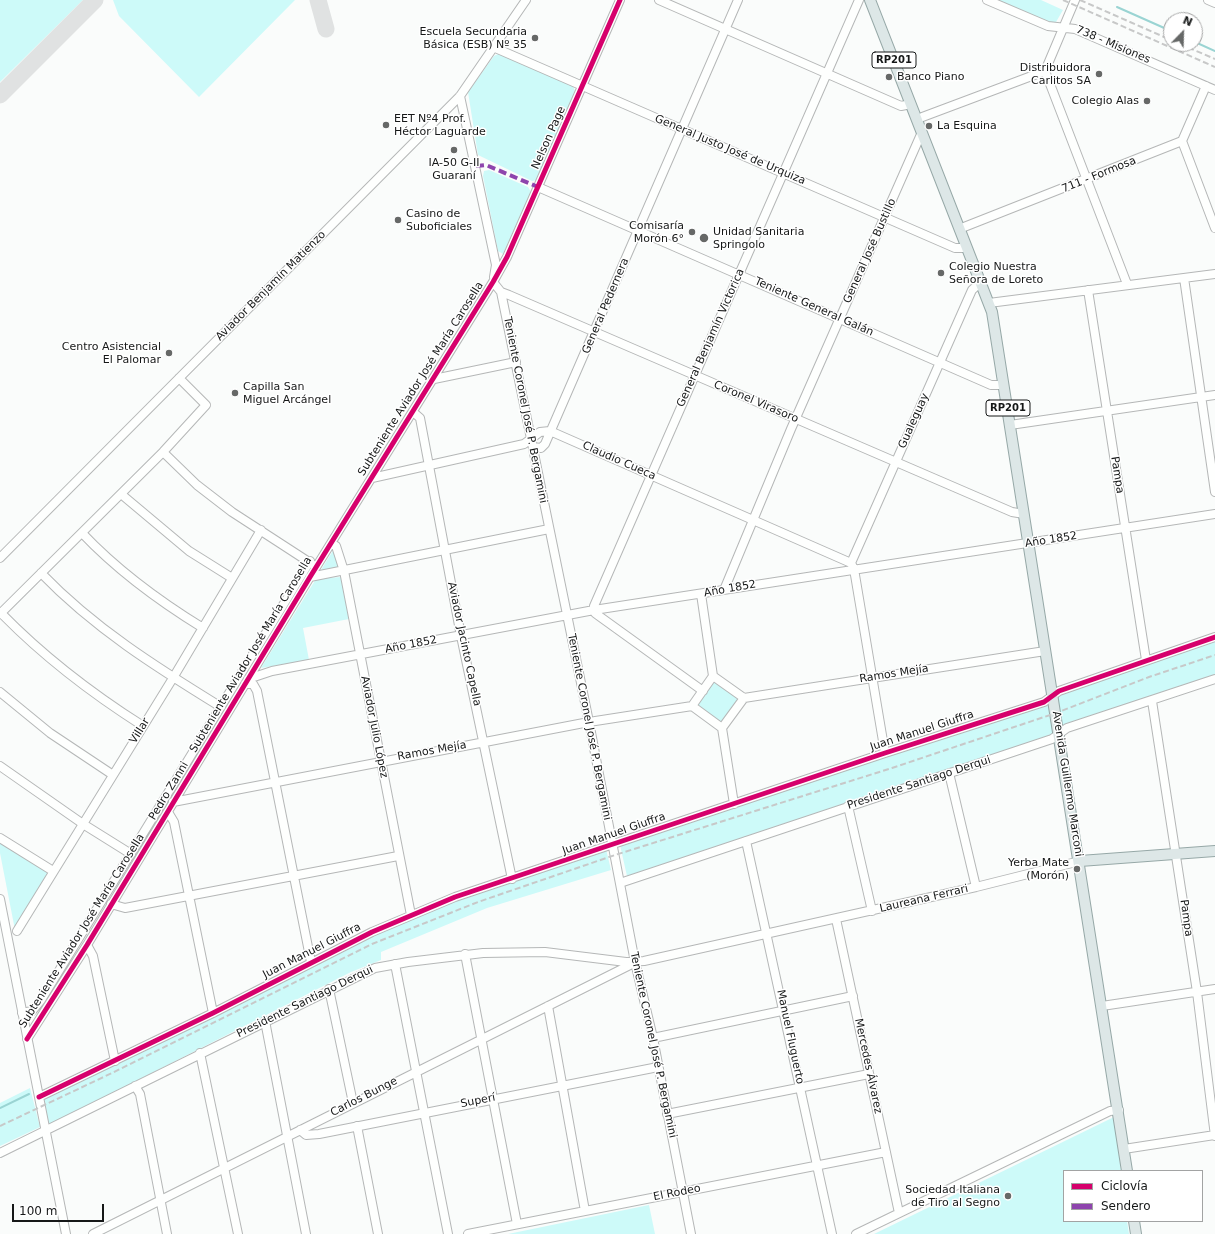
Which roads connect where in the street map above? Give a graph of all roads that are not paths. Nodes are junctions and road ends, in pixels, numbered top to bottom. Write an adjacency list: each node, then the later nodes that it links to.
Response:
1 (526, 0): 13 (street, Aviador Benjamín Matienzo)
2 (620, 0): 17 (street, Nelson Page)
3 (659, 0): 12 (street)
4 (738, 0): 12 (street, General Pedernera)
5 (859, 0): 15 (street, General Benjamín Victorica)
6 (870, 0): 20 (main road, RP201)
7 (987, 0): 11 (street, 738 - Misiones)
8 (1075, 0): 11 (street)
9 (1208, 0): 10 (street)
10 (1215, 3)
11 (1063, 27): 14 (street); 16 (street, 738 - Misiones)
12 (725, 29): 15 (street); 22 (street, General Pedernera)
13 (494, 47): 17 (street, General Justo José de Urquiza); 19 (street, Aviador Benjamín Matienzo)
14 (1045, 71): 21 (street); 26 (street)
15 (826, 74): 20 (street); 25 (street, General Benjamín Victorica)
16 (1206, 86): 18 (street, 738 - Misiones); 24 (street)
17 (582, 87): 22 (street, General Justo José de Urquiza); 27 (street, Nelson Page)
18 (1215, 90)
19 (460, 96): 36 (street); 47 (street, Aviador Benjamín Matienzo)
20 (911, 104): 21 (main road, RP201)
21 (917, 119): 23 (main road, RP201)
22 (682, 129): 25 (street, General Justo José de Urquiza); 31 (street, General Pedernera)
23 (922, 132): 28 (street, General José Bustillo); 30 (main road, RP201)
24 (1182, 142): 26 (street, 711 - Formosa); 29 (street)
25 (783, 173): 28 (street, General Justo José de Urquiza); 33 (street, General Benjamín Victorica)
26 (1086, 180): 30 (street, 711 - Formosa); 38 (street)
27 (538, 187): 31 (street, Teniente General Galán); 36 (street, Nelson Page)
28 (885, 217): 32 (street, General Justo José de Urquiza); 42 (street, General José Bustillo)
29 (1215, 228)
30 (958, 229): 32 (main road, RP201)
31 (638, 230): 33 (street, Teniente General Galán); 43 (street, General Pedernera)
32 (967, 248): 37 (main road, RP201)
33 (739, 274): 42 (street, Teniente General Galán); 46 (street, General Benjamín Victorica)
34 (1215, 274): 35 (street)
35 (1184, 278): 38 (street); 51 (street)
36 (493, 282): 40 (street, Coronel Virasoro); 48 (street, Subteniente Aviador José María Carosella)
37 (981, 282): 41 (main road, RP201); 45 (street, Gualeguay)
38 (1127, 284): 39 (street)
39 (1088, 290): 41 (street); 53 (street, Pampa)
40 (501, 292): 43 (street, Coronel Virasoro); 44 (street, Teniente Coronel José P. Bergamini)
41 (989, 303): 49 (main road, Avenida Guillermo Marconi / RP201)
42 (840, 318): 45 (street, Teniente General Galán); 54 (street, General José Bustillo)
43 (595, 332): 46 (street, Coronel Virasoro); 56 (street, General Pedernera)
44 (516, 362): 48 (street); 57 (street, Teniente Coronel José P. Bergamini)
45 (940, 362): 49 (street, Teniente General Galán); 59 (street, Gualeguay)
46 (695, 375): 54 (street, Coronel Virasoro); 61 (street, General Benjamín Victorica)
47 (179, 378): 58 (street); 75 (street, Aviador Benjamín Matienzo)
48 (434, 379): 52 (street, Subteniente Aviador José María Carosella)
49 (1004, 386): 55 (main road, Avenida Guillermo Marconi / RP201)
50 (1215, 395): 51 (street)
51 (1200, 397): 53 (street); 63 (street)
52 (413, 412): 60 (street, Aviador Jacinto Capella); 62 (street, Subteniente Aviador José María Carosella)
53 (1107, 412): 55 (street); 68 (street, Pampa)
54 (796, 419): 59 (street, Coronel Virasoro); 67 (street, General José Bustillo)
55 (1010, 425): 65 (main road, Avenida Guillermo Marconi / RP201)
56 (550, 431): 57 (street); 57 (street, General Pedernera); 61 (street, Claudio Cueca)
57 (532, 443): 60 (street); 69 (street, Teniente Coronel José P. Bergamini)
58 (162, 452): 64 (street); 70 (street)
59 (896, 462): 65 (street, Coronel Virasoro); 78 (street, Gualeguay)
60 (429, 464): 62 (street); 74 (street, Aviador Jacinto Capella)
61 (651, 475): 67 (street, Claudio Cueca); 87 (street, General Benjamín Victorica)
62 (372, 478): 73 (street, Subteniente Aviador José María Carosella)
63 (1215, 492)
64 (121, 494): 71 (street); 84 (street)
65 (1024, 514): 72 (main road, Avenida Guillermo Marconi / RP201)
66 (1215, 514): 68 (street, Año 1852)
67 (752, 520): 76 (street, Claudio Cueca); 85 (street, General José Bustillo)
68 (1126, 528): 72 (street, Año 1852); 95 (street, Pampa)
69 (549, 529): 74 (street); 89 (street, Teniente Coronel José P. Bergamini)
70 (261, 530): 77 (street); 84 (street, Villar)
71 (82, 533): 82 (street); 90 (street)
72 (1028, 543): 78 (street, Año 1852); 93 (main road, Avenida Guillermo Marconi / RP201)
73 (331, 544): 79 (street, Subteniente Aviador José María Carosella); 80 (street, Aviador Julio López)
74 (445, 550): 80 (street); 91 (street, Aviador Jacinto Capella)
75 (0, 558)
76 (841, 559): 78 (street, Claudio Cueca); 81 (street)
77 (310, 561): 79 (street); 107 (street, Pedro Zanni)
78 (853, 566): 81 (street, Año 1852); 98 (street)
79 (316, 569): 83 (street, Subteniente Aviador José María Carosella)
80 (344, 571): 83 (street); 94 (street, Aviador Julio López)
81 (840, 572): 85 (street, Año 1852)
82 (41, 573): 88 (street); 97 (street)
83 (310, 577): 100 (street, Subteniente Aviador José María Carosella)
84 (232, 578): 90 (street, Villar)
85 (724, 590): 86 (street, Año 1852)
86 (701, 594): 87 (street, Año 1852); 96 (street)
87 (594, 610): 89 (street, Año 1852); 101 (street)
88 (0, 613): 109 (street)
89 (567, 614): 91 (street, Año 1852); 108 (street, Teniente Coronel José P. Bergamini)
90 (203, 628): 97 (street, Villar)
91 (461, 636): 94 (street, Año 1852); 112 (street, Aviador Jacinto Capella)
92 (1215, 637): 95 (street, Juan Manuel Giuffra)
93 (1045, 651): 98 (street, Ramos Mejía); 103 (main road, Avenida Guillermo Marconi / RP201)
94 (360, 655): 100 (street, Año 1852); 114 (street, Aviador Julio López)
95 (1146, 660): 103 (street, Juan Manuel Giuffra)
96 (713, 676): 101 (street); 104 (street)
97 (173, 678): 107 (street); 109 (street, Villar)
98 (873, 678): 104 (street, Ramos Mejía); 113 (street)
99 (1215, 679): 105 (street, Presidente Santiago Derqui)
100 (247, 682): 118 (street); 119 (street, Subteniente Aviador José María Carosella)
101 (703, 691): 106 (street)
102 (0, 692): 117 (street)
103 (1052, 697): 111 (main road, Avenida Guillermo Marconi / RP201); 113 (street, Juan Manuel Giuffra)
104 (744, 698): 110 (street)
105 (1152, 701): 111 (street, Presidente Santiago Derqui); 129 (street, Pampa)
106 (692, 706): 108 (street, Ramos Mejía); 110 (street)
107 (220, 707): 128 (street, Pedro Zanni)
108 (589, 722): 112 (street, Ramos Mejía); 126 (street, Teniente Coronel José P. Bergamini)
109 (143, 726): 117 (street, Villar)
110 (722, 728): 120 (street)
111 (1059, 734): 116 (street, Presidente Santiago Derqui); 131 (main road, Avenida Guillermo Marconi / RP201)
112 (484, 742): 114 (street, Ramos Mejía); 134 (street, Aviador Jacinto Capella)
113 (885, 753): 120 (street, Juan Manuel Giuffra)
114 (380, 761): 118 (street, Ramos Mejía); 130 (street, Aviador Julio López)
115 (0, 766): 123 (street)
116 (949, 773): 121 (street, Presidente Santiago Derqui); 136 (street)
117 (113, 775): 123 (street, Villar)
118 (276, 781): 119 (street, Ramos Mejía); 133 (street)
119 (173, 802): 122 (street, Subteniente Aviador José María Carosella)
120 (734, 804): 126 (street, Juan Manuel Giuffra)
121 (848, 806): 125 (street, Presidente Santiago Derqui); 140 (street)
122 (168, 812): 137 (street); 139 (street, Subteniente Aviador José María Carosella)
123 (83, 824): 128 (street); 132 (street, Villar)
124 (0, 838): 132 (street)
125 (746, 840): 135 (street, Presidente Santiago Derqui); 144 (street, Manuel Fluguerto)
126 (613, 845): 134 (street, Juan Manuel Giuffra); 135 (street, Teniente Coronel José P. Bergamini)
127 (1215, 851): 129 (main road, Laureana Ferrari)
128 (131, 854): 157 (street, Pedro Zanni)
129 (1176, 854): 131 (main road, Laureana Ferrari); 152 (street, Pampa)
130 (398, 856): 133 (street); 141 (street, Aviador Julio López)
131 (1080, 861): 136 (street, Laureana Ferrari); 155 (main road, Avenida Guillermo Marconi)
132 (53, 871): 143 (street, Villar)
133 (295, 876): 137 (street); 147 (street)
134 (512, 879): 141 (street, Juan Manuel Giuffra)
135 (620, 883): 148 (street, Teniente Coronel José P. Bergamini)
136 (976, 887): 140 (street, Laureana Ferrari)
137 (189, 896): 139 (street); 158 (street)
138 (0, 899): 157 (street)
139 (111, 904): 145 (street, Subteniente Aviador José María Carosella)
140 (872, 911): 142 (street, Laureana Ferrari)
141 (411, 915): 147 (street, Juan Manuel Giuffra)
142 (836, 919): 144 (street, Laureana Ferrari); 153 (street, Mercedes Álvarez)
143 (17, 931)
144 (768, 934): 148 (street, Laureana Ferrari); 156 (street, Manuel Fluguerto)
145 (87, 945): 162 (street, Subteniente Aviador José María Carosella); 164 (street)
146 (466, 954): 148 (street, Presidente Santiago Derqui); 149 (street, Presidente Santiago Derqui); 160 (street)
147 (311, 962): 158 (street, Juan Manuel Giuffra)
148 (635, 962): 154 (street, Carlos Bunge); 161 (street, Teniente Coronel José P. Bergamini)
149 (395, 964): 150 (street, Presidente Santiago Derqui); 166 (street)
150 (329, 989): 159 (street, Presidente Santiago Derqui); 173 (street)
151 (1215, 989): 152 (street)
152 (1197, 992): 155 (street); 181 (street, Pampa)
153 (853, 996): 156 (street); 167 (street, Mercedes Álvarez)
154 (548, 1006): 160 (street, Carlos Bunge); 169 (street)
155 (1102, 1006): 174 (main road, Avenida Guillermo Marconi)
156 (784, 1011): 161 (street); 170 (street, Manuel Fluguerto)
157 (22, 1013): 162 (street)
158 (213, 1013): 164 (street, Juan Manuel Giuffra)
159 (265, 1021): 163 (street, Presidente Santiago Derqui); 180 (street)
160 (481, 1038): 166 (street, Carlos Bunge); 172 (street)
161 (652, 1038): 165 (street, Teniente Coronel José P. Bergamini)
162 (27, 1039): 171 (street)
163 (200, 1053): 168 (street, Presidente Santiago Derqui); 186 (street)
164 (115, 1061): 171 (street, Juan Manuel Giuffra)
165 (658, 1067): 169 (street, Superí); 176 (street, Teniente Coronel José P. Bergamini)
166 (417, 1070): 173 (street, Carlos Bunge); 175 (street)
167 (869, 1074): 170 (street); 183 (street, Mercedes Álvarez)
168 (135, 1086): 178 (street, Presidente Santiago Derqui); 189 (street)
169 (561, 1086): 172 (street, Superí); 190 (street)
170 (801, 1088): 176 (street); 185 (street, Manuel Fluguerto)
171 (39, 1097): 178 (street)
172 (493, 1098): 175 (street, Superí); 193 (street)
173 (354, 1103): 179 (street, Carlos Bunge)
174 (1119, 1110): 182 (main road, Avenida Guillermo Marconi); 191 (street)
175 (425, 1112): 177 (street, Superí); 200 (street)
176 (667, 1114): 188 (street, Teniente Coronel José P. Bergamini)
177 (356, 1126): 179 (street, Superí); 199 (street)
178 (46, 1129): 184 (street, Presidente Santiago Derqui); 194 (street)
179 (300, 1130): 180 (street, Carlos Bunge)
180 (288, 1136): 186 (street, Carlos Bunge); 198 (street)
181 (1215, 1136): 182 (street)
182 (1124, 1149): 187 (main road, Avenida Guillermo Marconi)
183 (886, 1152): 185 (street, El Rodeo); 191 (street, Mercedes Álvarez)
184 (0, 1153)
185 (817, 1165): 188 (street, El Rodeo); 203 (street, Manuel Fluguerto)
186 (224, 1168): 189 (street, Carlos Bunge); 197 (street)
187 (1128, 1170)
188 (683, 1191): 190 (street, El Rodeo); 202 (street, Teniente Coronel José P. Bergamini)
189 (160, 1201): 195 (street, Carlos Bunge); 196 (street)
190 (585, 1211): 193 (street, El Rodeo)
191 (899, 1213): 204 (street)
192 (1134, 1222): 205 (main road)
193 (517, 1224): 201 (street, El Rodeo)
194 (66, 1234)
195 (93, 1234)
196 (167, 1234)
197 (238, 1234)
198 (306, 1234)
199 (378, 1234)
200 (448, 1234)
201 (468, 1234)
202 (691, 1234)
203 (832, 1234)
204 (856, 1234)
205 (1136, 1234)

